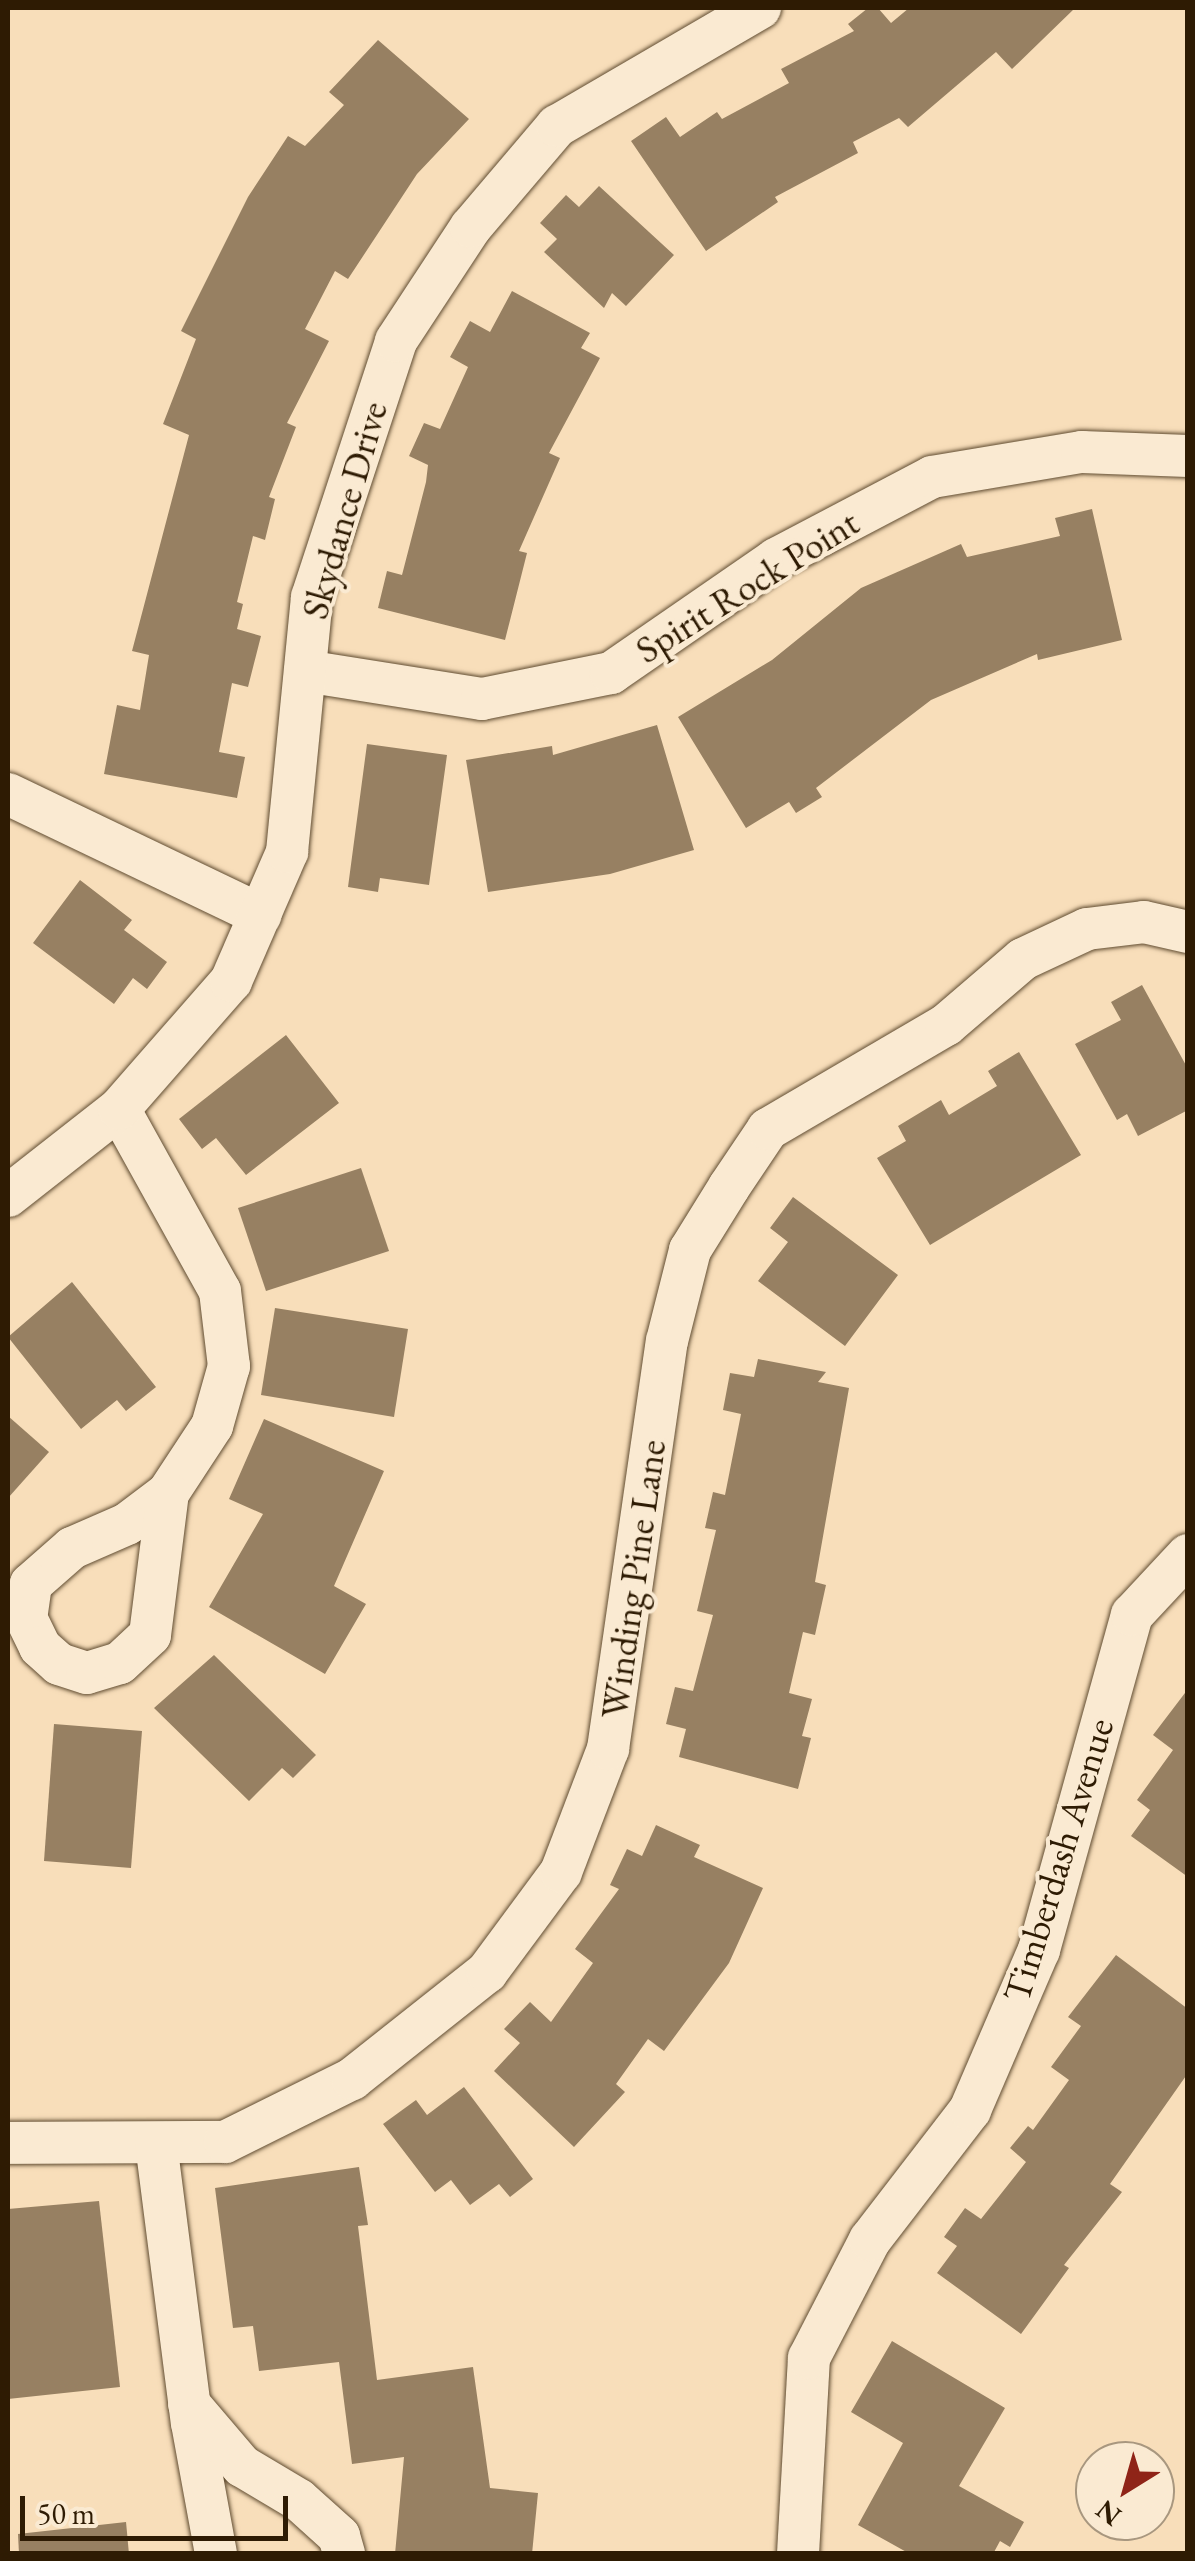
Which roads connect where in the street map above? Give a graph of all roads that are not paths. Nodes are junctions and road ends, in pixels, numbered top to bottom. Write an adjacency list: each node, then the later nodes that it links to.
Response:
1 (760, 8): 3 (street, Skydance Drive)
2 (1188, 456): 3 (street, Spirit Rock Point)
3 (304, 671): 5 (street, Skydance Drive)
4 (8, 794): 5 (street)
5 (260, 915): 7 (street, Skydance Drive)
6 (1188, 932): 12 (street, Winding Pine Lane)
7 (119, 1109): 8 (street, Skydance Drive); 9 (street)
8 (8, 1196)
9 (168, 1493)
10 (1188, 1555): 16 (street, Timberdash Avenue)
11 (8, 2143): 12 (street, Winding Pine Lane)
12 (156, 2143): 13 (street)
13 (189, 2404): 14 (street); 15 (street)
14 (216, 2554)
15 (344, 2554)
16 (798, 2554)

